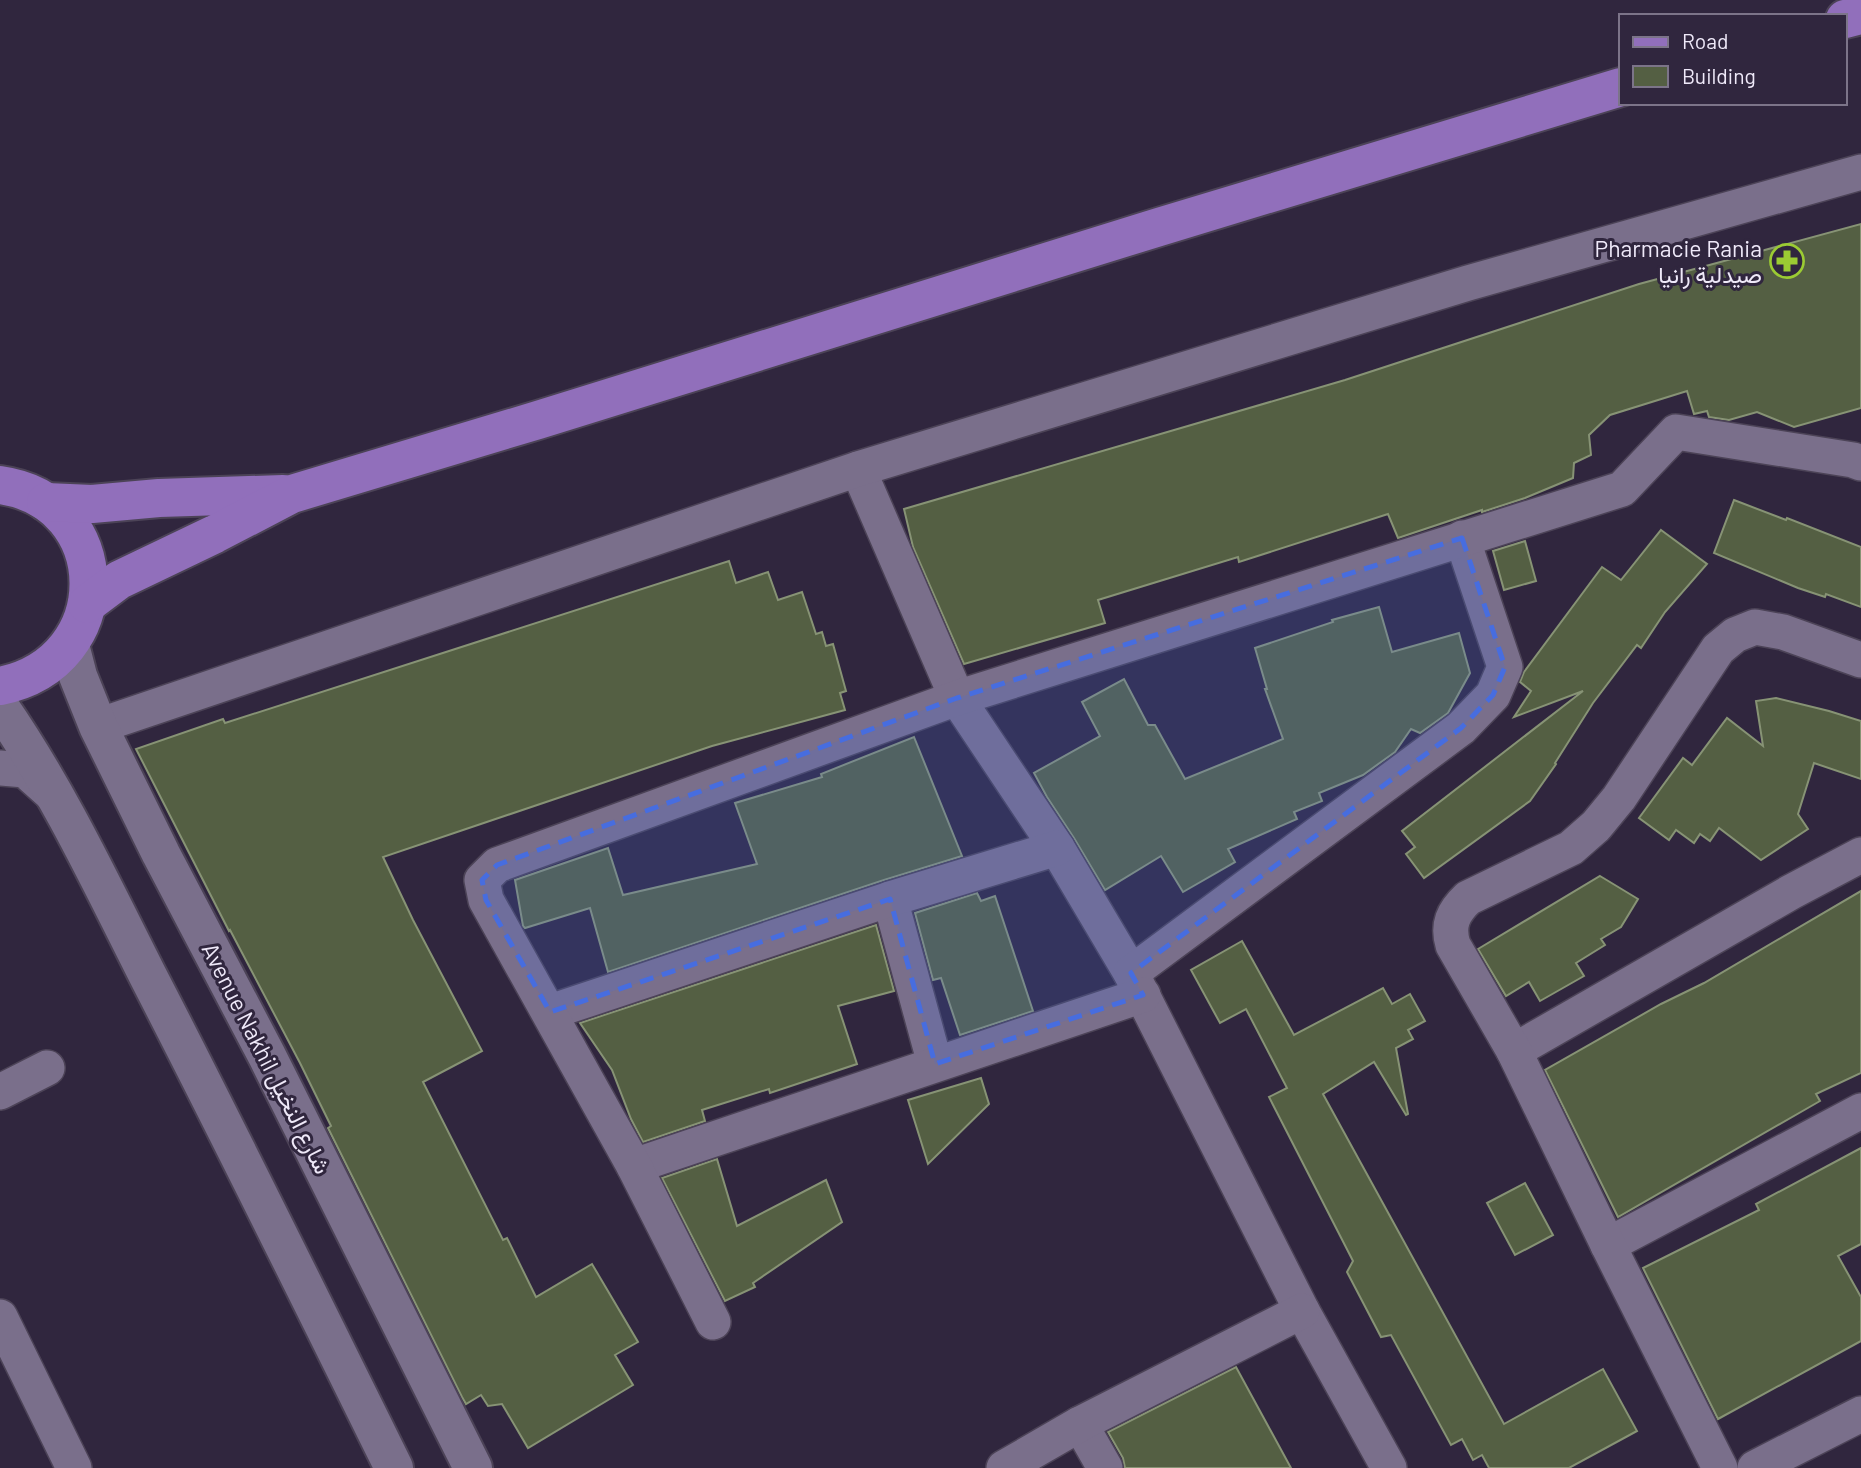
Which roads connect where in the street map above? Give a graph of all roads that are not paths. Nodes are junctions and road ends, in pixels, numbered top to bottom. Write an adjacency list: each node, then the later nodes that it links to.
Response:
1 (1619, 88): 6 (main road)
2 (1861, 172): 4 (street)
3 (1861, 463): 8 (street)
4 (858, 469): 13 (street); 15 (street)
5 (0, 485): 7 (main road)
6 (292, 494): 7 (main road); 9 (main road)
7 (46, 502): 9 (main road)
8 (1462, 538): 13 (street); 21 (street)
9 (87, 604): 10 (main road)
10 (70, 645): 12 (main road); 15 (street, Avenue Nakhil شارع النخيل)
11 (1861, 660): 23 (street)
12 (0, 686)
13 (957, 698): 18 (street); 22 (street)
14 (0, 707): 17 (street)
15 (98, 726): 37 (street, Avenue Nakhil شارع النخيل)
16 (0, 768): 17 (street)
17 (55, 796): 36 (street)
18 (1057, 848): 20 (street); 21 (street)
19 (1861, 855): 23 (street)
20 (890, 900): 22 (street); 24 (street)
21 (1137, 984): 24 (street); 30 (street)
22 (550, 1012): 28 (street)
23 (1514, 1051): 29 (street)
24 (935, 1065): 28 (street)
25 (47, 1068): 26 (street)
26 (0, 1092)
27 (1861, 1111): 29 (street)
28 (634, 1166): 32 (street)
29 (1608, 1245): 41 (street)
30 (1302, 1311): 34 (street); 40 (street)
31 (0, 1317): 35 (street)
32 (713, 1322)
33 (1861, 1414): 42 (street)
34 (1080, 1424): 38 (street); 39 (street)
35 (74, 1468)
36 (394, 1468)
37 (474, 1468)
38 (1004, 1468)
39 (1105, 1468)
40 (1389, 1468)
41 (1720, 1468)
42 (1755, 1468)

